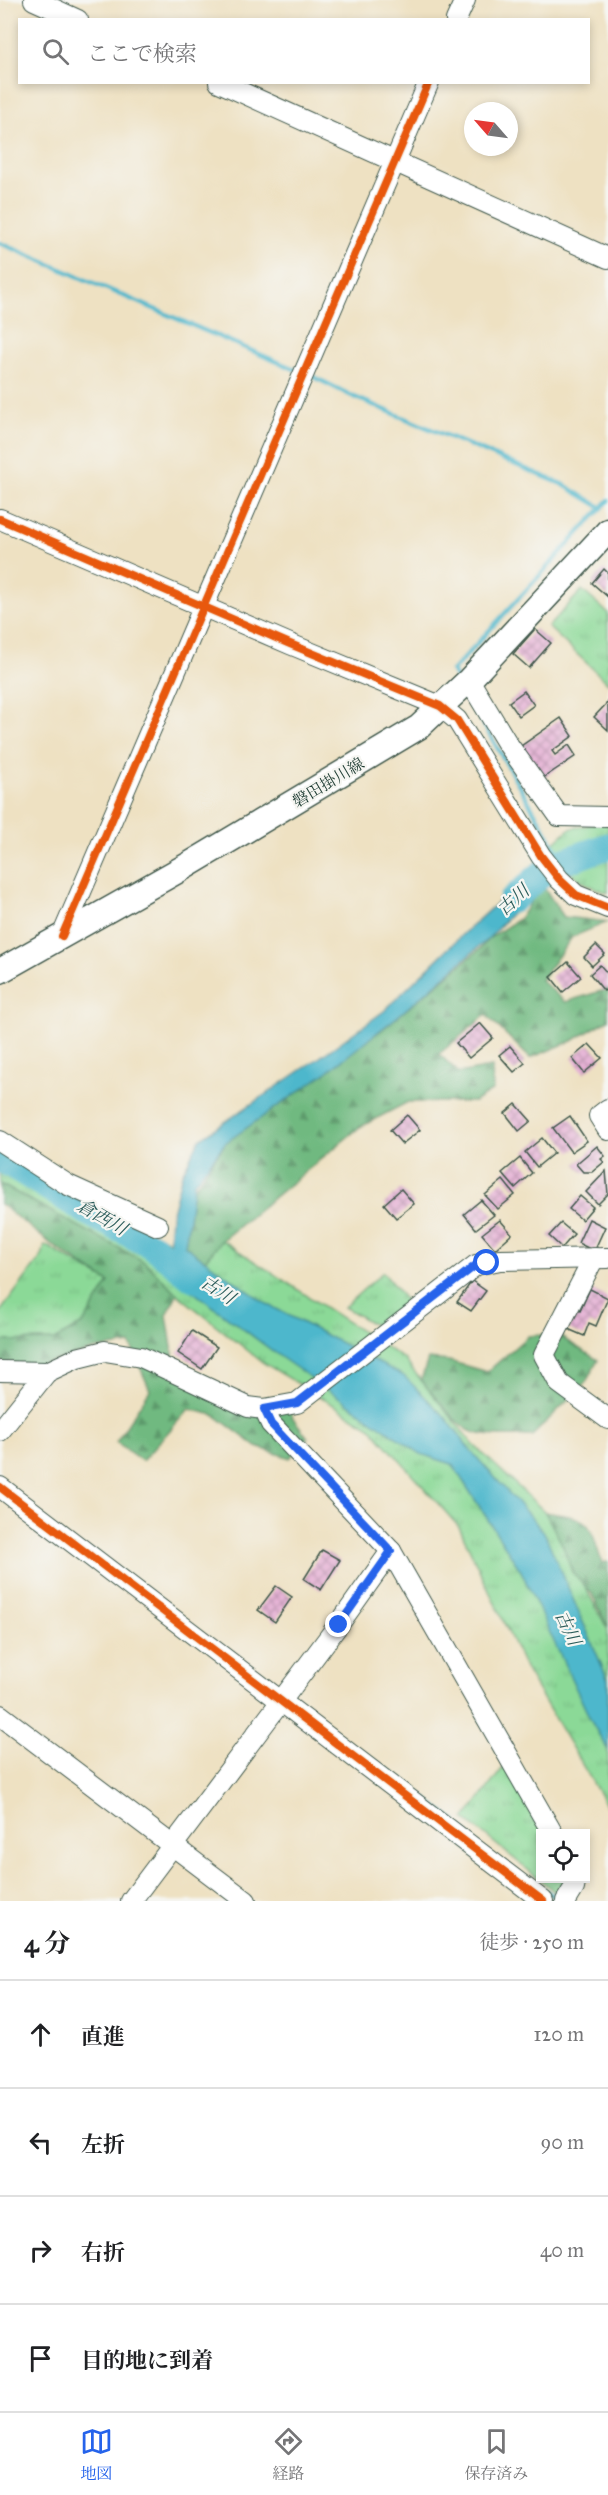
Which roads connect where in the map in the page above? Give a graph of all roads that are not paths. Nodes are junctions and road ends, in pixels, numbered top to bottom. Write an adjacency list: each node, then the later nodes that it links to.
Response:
1 (34, 0): 3 (street)
2 (465, 0): 4 (street)
3 (74, 18)
4 (457, 18)
5 (223, 84): 7 (street)
6 (428, 84): 7 (street)
7 (395, 162): 8 (street); 11 (street)
8 (608, 258)
9 (0, 519): 11 (street)
10 (608, 531): 12 (main road, 磐田掛川線)
11 (203, 606): 13 (street); 16 (street)
12 (469, 680): 13 (main road, 磐田掛川線); 14 (street)
13 (440, 706): 15 (street); 16 (main road, 磐田掛川線)
14 (608, 817)
15 (608, 908)
16 (62, 936): 17 (main road, 磐田掛川線)
17 (0, 971)
18 (608, 1109): 19 (street)
19 (608, 1130)
20 (0, 1141): 21 (street)
21 (158, 1226)
22 (601, 1258): 25 (street); 26 (street)
23 (0, 1371): 24 (street)
24 (47, 1372): 25 (street); 27 (street)
25 (264, 1409): 29 (street)
26 (608, 1419)
27 (0, 1431)
28 (0, 1487): 30 (street)
29 (391, 1551): 30 (street); 32 (street)
30 (280, 1702): 33 (street); 37 (street)
31 (0, 1715): 33 (street)
32 (551, 1829)
33 (172, 1846): 35 (street); 36 (street)
34 (575, 1883): 38 (street)
35 (131, 1901)
36 (246, 1901)
37 (543, 1901)
38 (566, 1901)

